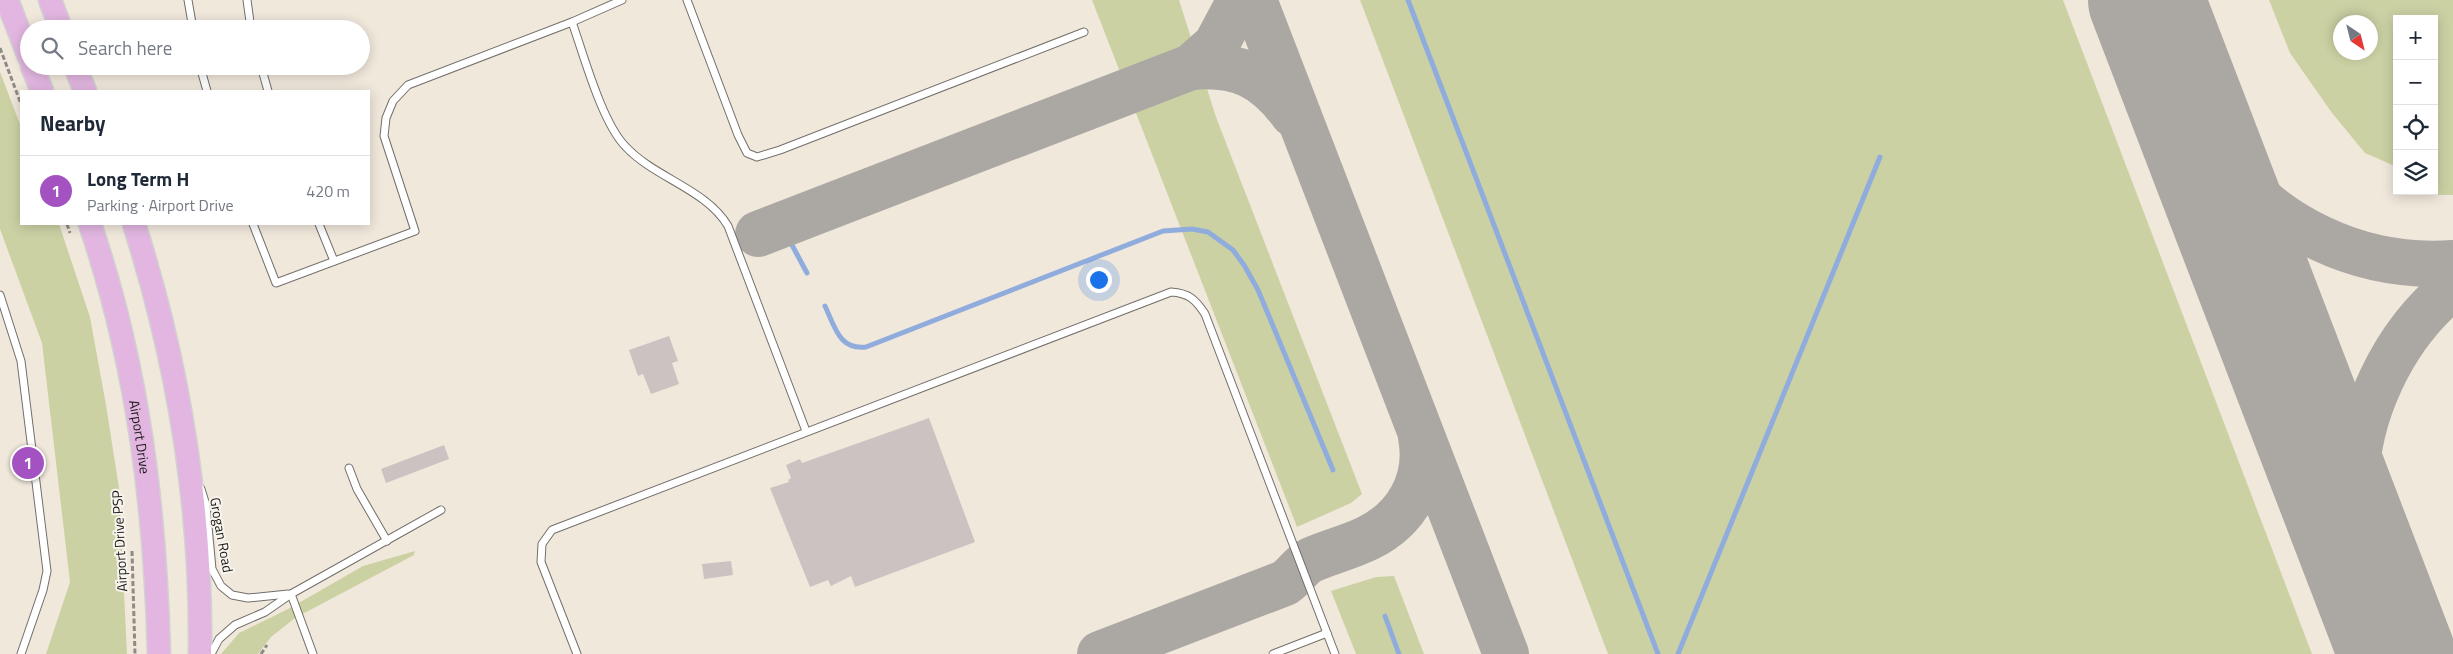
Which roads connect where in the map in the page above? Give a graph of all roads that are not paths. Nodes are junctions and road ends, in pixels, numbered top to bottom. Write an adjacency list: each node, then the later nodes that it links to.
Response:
1 (7, 0): 12 (main road)
2 (50, 0): 7 (main road)
3 (188, 0): 8 (lane)
4 (247, 0): 9 (lane)
5 (622, 0): 10 (lane)
6 (687, 0): 11 (lane)
7 (58, 20)
8 (191, 20)
9 (250, 20)
10 (572, 22): 25 (lane); 28 (lane)
11 (1084, 32)
12 (20, 34)
13 (36, 75): 17 (main road)
14 (79, 75): 18 (main road)
15 (203, 75): 19 (lane)
16 (264, 75): 20 (lane)
17 (42, 90)
18 (85, 90)
19 (207, 90)
20 (268, 90)
21 (90, 225): 35 (main road, Airport Drive)
22 (134, 225): 27 (main road)
23 (253, 225): 25 (lane)
24 (320, 225): 25 (lane)
25 (334, 261)
26 (0, 295): 34 (lane)
27 (181, 416): 32 (lane, Grogan Road); 36 (main road)
28 (806, 431): 33 (lane); 39 (lane)
29 (349, 468): 31 (lane)
30 (441, 510): 31 (lane, Grogan Road)
31 (387, 541): 32 (lane, Grogan Road)
32 (291, 594): 37 (lane, Grogan Road); 38 (lane)
33 (1327, 633): 40 (lane); 41 (lane)
34 (21, 654)
35 (159, 654)
36 (200, 654)
37 (211, 654)
38 (313, 654)
39 (577, 654)
40 (1273, 654)
41 (1335, 654)

